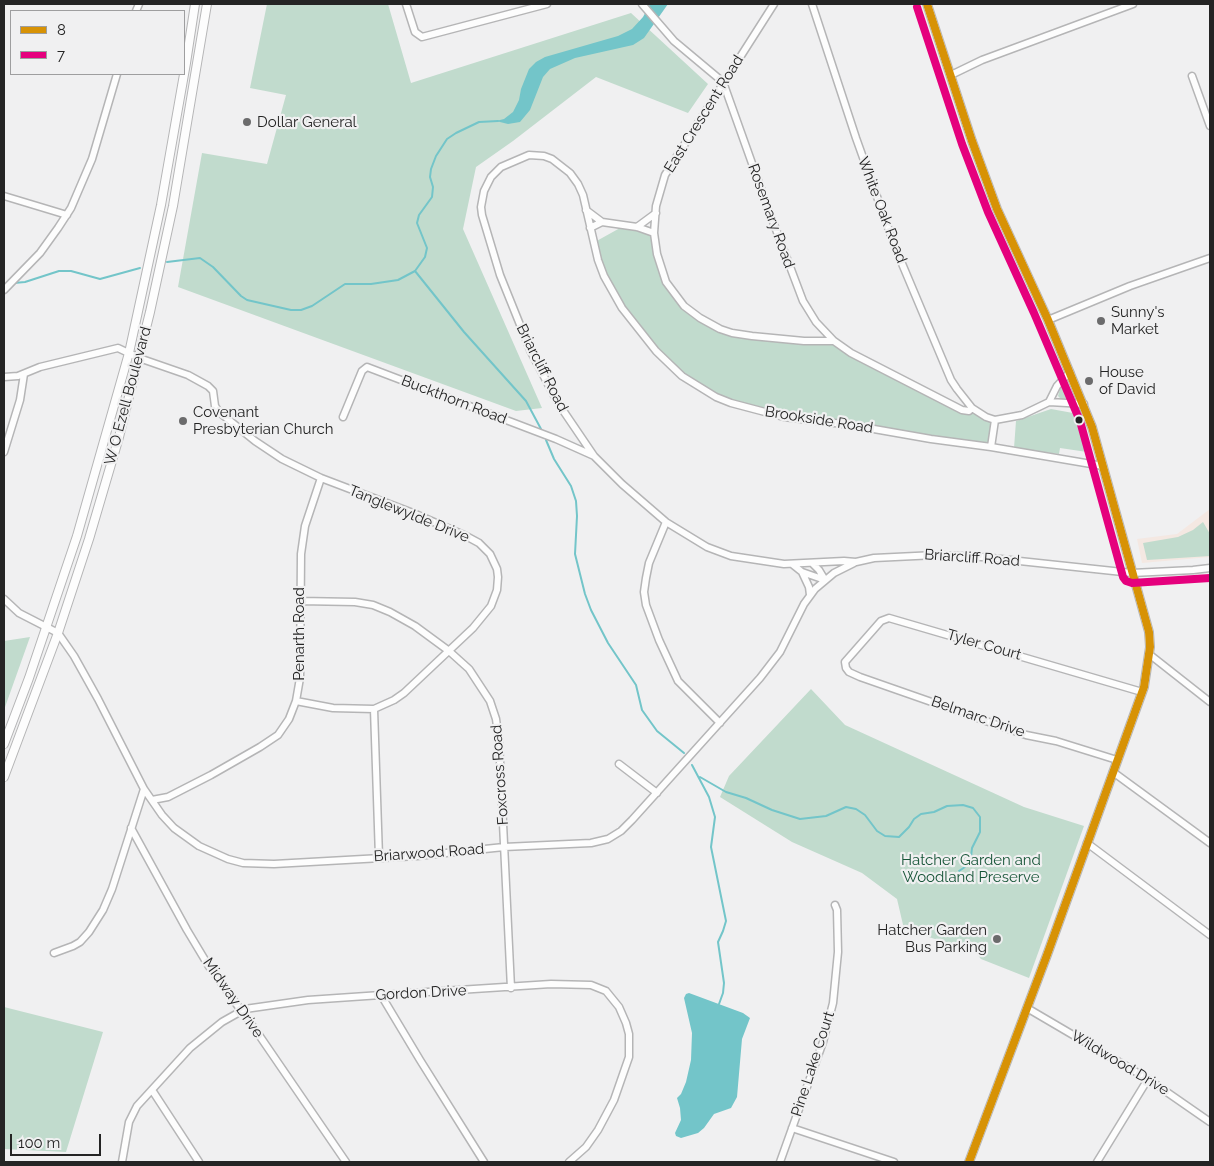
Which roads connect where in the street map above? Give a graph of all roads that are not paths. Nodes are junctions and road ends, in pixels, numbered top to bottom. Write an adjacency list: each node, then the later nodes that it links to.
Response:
1 (195, 4): 12 (main road, W O Ezell Boulevard)
2 (207, 4): 13 (main road, W O Ezell Boulevard)
3 (406, 4): 11 (street)
4 (517, 4): 11 (street)
5 (546, 4): 11 (street)
6 (774, 4): 19 (street, East Crescent Road)
7 (812, 4): 42 (street, White Oak Road)
8 (927, 4): 17 (main road)
9 (1132, 4): 17 (street)
10 (643, 5): 19 (street)
11 (519, 11)
12 (188, 50): 13 (main road); 14 (main road, W O Ezell Boulevard)
13 (200, 51): 22 (main road, W O Ezell Boulevard)
14 (185, 67)
15 (117, 75): 26 (street)
16 (184, 75): 21 (main road, W O Ezell Boulevard)
17 (951, 75): 33 (main road)
18 (1192, 76): 20 (street)
19 (723, 82): 25 (street, East Crescent Road); 34 (street, Rosemary Road)
20 (1210, 126)
21 (174, 129): 22 (main road); 35 (main road, W O Ezell Boulevard)
22 (187, 131): 36 (main road, W O Ezell Boulevard)
23 (4, 196): 26 (street)
24 (586, 209): 27 (street); 29 (street, Brookside Road); 47 (street, Briarcliff Road)
25 (656, 213): 28 (street); 30 (street, East Crescent Road)
26 (66, 215): 32 (street)
27 (602, 222): 28 (street); 29 (street)
28 (637, 227): 30 (street)
29 (590, 228): 45 (street, Brookside Road)
30 (654, 233): 34 (street, East Crescent Road)
31 (1210, 258): 33 (street)
32 (4, 290)
33 (1048, 320): 37 (main road)
34 (834, 341): 42 (street, Rosemary Road)
35 (129, 353): 36 (street, Tanglewylde Drive); 38 (street); 61 (main road, W O Ezell Boulevard)
36 (139, 358): 49 (street, Tanglewylde Drive); 62 (main road, W O Ezell Boulevard)
37 (1070, 372): 40 (street); 41 (main road)
38 (24, 374): 39 (street); 46 (street)
39 (4, 377)
40 (1049, 402): 41 (street); 44 (street)
41 (1084, 404): 48 (main road)
42 (972, 408): 44 (street)
43 (343, 418): 47 (street, Buckthorn Road)
44 (996, 420): 45 (street)
45 (991, 447): 48 (street, Brookside Road)
46 (4, 452)
47 (594, 456): 50 (street, Briarcliff Road)
48 (1104, 466): 56 (main road)
49 (321, 478): 60 (street, Penarth Road); 63 (street, Tanglewylde Drive)
50 (666, 522): 53 (street, Briarcliff Road); 70 (street)
51 (856, 562): 52 (street, Briarcliff Road); 56 (street, Briarcliff Road); 57 (street, Briarwood Road)
52 (812, 563): 53 (street, Briarcliff Road); 57 (street)
53 (792, 564): 55 (street)
54 (1210, 568): 56 (street, Briarcliff Road)
55 (802, 572): 57 (street); 58 (street)
56 (1132, 573): 64 (main road)
57 (825, 580): 58 (street, Briarwood Road)
58 (810, 595): 70 (street, Briarwood Road)
59 (4, 598): 61 (street, Briarwood Road)
60 (300, 601): 63 (street, Foxcross Road); 67 (street, Penarth Road)
61 (47, 627): 62 (street, Briarwood Road); 72 (main road, W O Ezell Boulevard)
62 (58, 633): 71 (main road, W O Ezell Boulevard); 77 (street, Briarwood Road)
63 (449, 651): 69 (street, Tanglewylde Drive); 83 (street, Foxcross Road)
64 (1149, 654): 66 (main road); 68 (street)
65 (844, 664): 66 (street, Tyler Court); 73 (street, Belmarc Drive)
66 (1142, 692): 73 (main road)
67 (296, 701): 69 (street, Tanglewylde Drive); 79 (street, Penarth Road)
68 (1210, 702)
69 (374, 709): 84 (street)
70 (720, 723): 78 (street, Briarwood Road)
71 (18, 740): 72 (main road); 76 (main road, W O Ezell Boulevard)
72 (5, 741)
73 (1117, 760): 75 (main road)
74 (619, 764): 78 (street)
75 (1113, 772): 81 (main road); 82 (street)
76 (4, 777)
77 (144, 789): 79 (street, Briarwood Road); 80 (street)
78 (657, 793): 83 (street, Briarwood Road)
79 (152, 800): 84 (street, Briarwood Road)
80 (131, 828): 87 (street); 91 (street, Midway Drive)
81 (1087, 843): 86 (street); 90 (main road)
82 (1210, 843)
83 (504, 847): 84 (street, Briarwood Road); 88 (street, Foxcross Road)
84 (379, 857)
85 (835, 905): 95 (street, Pine Lake Court)
86 (1210, 935)
87 (54, 953)
88 (511, 988): 89 (street, Gordon Drive); 100 (street, Gordon Drive)
89 (382, 995): 91 (street, Gordon Drive); 99 (street)
90 (1027, 1008): 92 (street, Wildwood Drive); 103 (main road)
91 (240, 1011): 93 (street, Gordon Drive); 98 (street, Midway Drive)
92 (1148, 1079): 94 (street, Wildwood Drive); 104 (street)
93 (152, 1090): 96 (street, Gordon Drive); 97 (street)
94 (1210, 1122)
95 (792, 1128): 101 (street, Pine Lake Court); 102 (street)
96 (122, 1162)
97 (199, 1162)
98 (346, 1162)
99 (484, 1162)
100 (569, 1162)
101 (780, 1162)
102 (894, 1162)
103 (969, 1162)
104 (1097, 1162)

